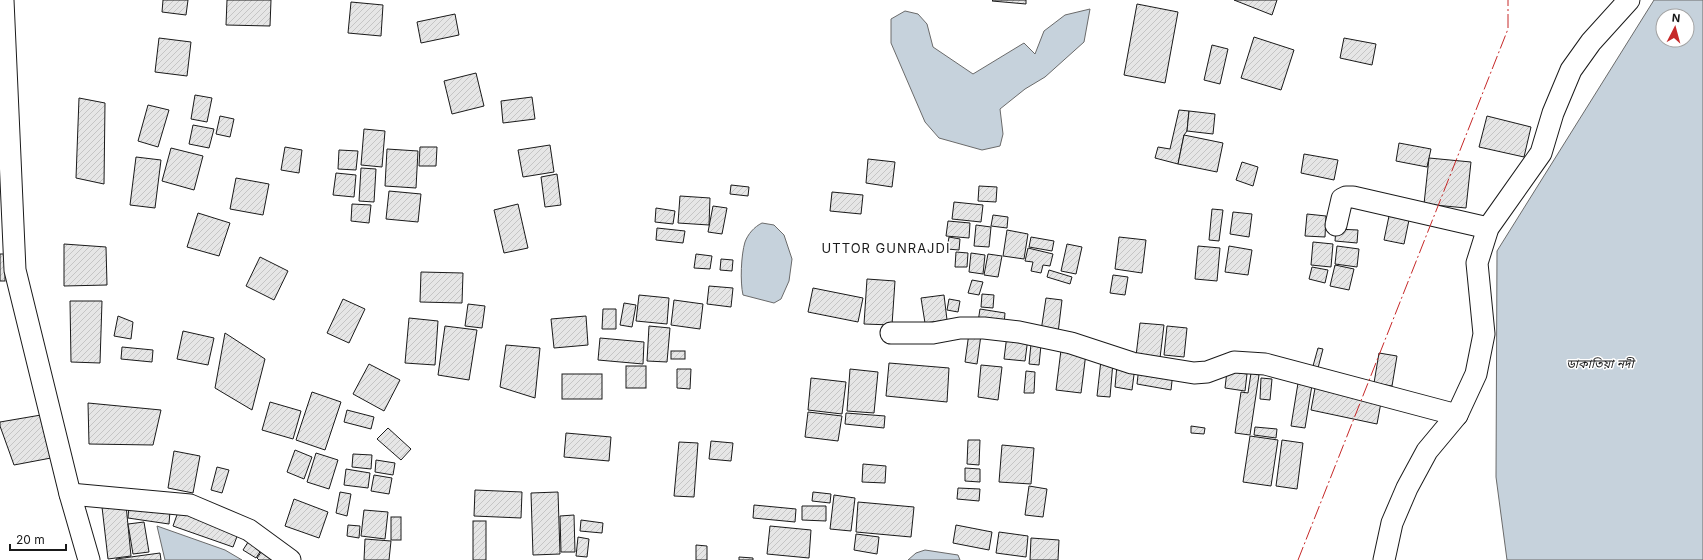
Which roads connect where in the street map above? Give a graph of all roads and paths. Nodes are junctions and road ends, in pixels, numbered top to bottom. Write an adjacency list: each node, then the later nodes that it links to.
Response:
1 (3, 0): 4 (street)
2 (1629, 0): 5 (street)
3 (1336, 225): 5 (street)
4 (7, 228): 8 (street)
5 (1488, 228): 7 (street)
6 (891, 333): 7 (street)
7 (1458, 415): 11 (street)
8 (70, 494): 9 (street); 10 (street)
9 (89, 560)
10 (290, 560)
11 (1384, 560)

